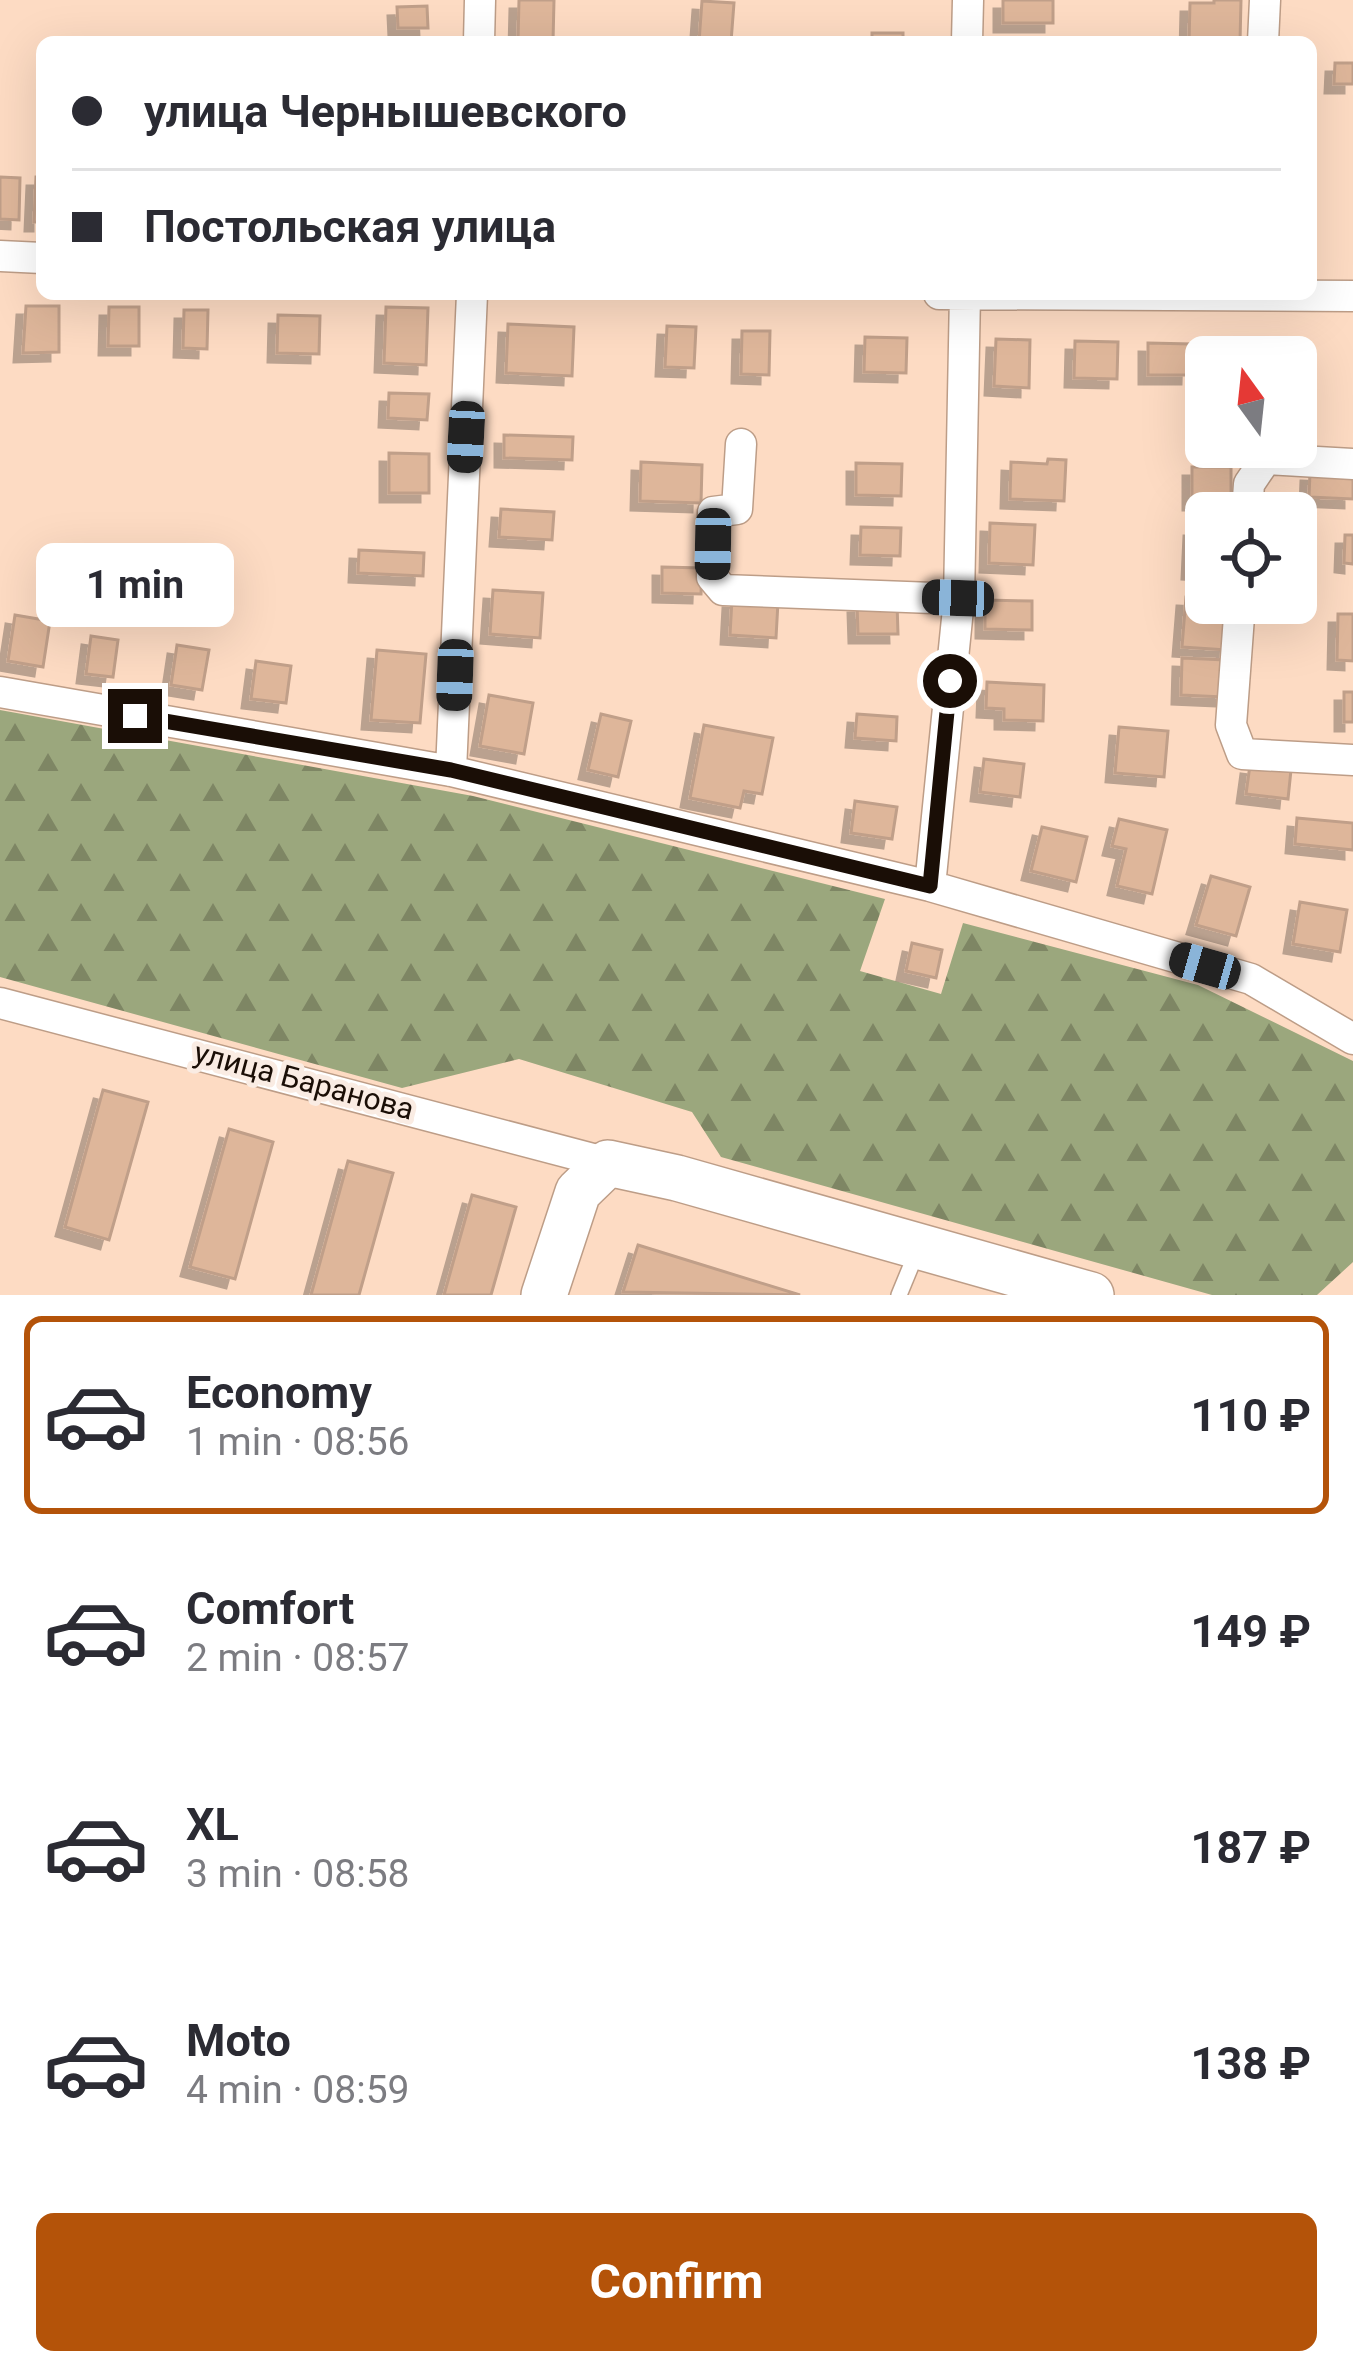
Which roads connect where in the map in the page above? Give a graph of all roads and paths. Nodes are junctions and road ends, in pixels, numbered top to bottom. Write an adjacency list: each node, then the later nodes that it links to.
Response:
1 (480, 0): 4 (street)
2 (968, 0): 5 (street)
3 (1265, 0): 6 (street)
4 (478, 36)
5 (967, 36)
6 (1264, 36)
7 (0, 256): 8 (street)
8 (36, 258)
9 (1317, 296): 10 (street)
10 (1353, 296)
11 (472, 300): 20 (street)
12 (964, 300): 16 (street)
13 (741, 444): 16 (street)
14 (1353, 464): 15 (street)
15 (1248, 492)
16 (958, 598): 21 (street)
17 (1238, 624): 19 (street)
18 (0, 692): 20 (street)
19 (1353, 760)
20 (451, 770): 21 (street)
21 (930, 886): 23 (street)
22 (0, 1003): 24 (street, улица Баранова)
23 (1353, 1039)
24 (608, 1162): 25 (street); 27 (street)
25 (919, 1246): 26 (street); 28 (lane)
26 (1067, 1292)
27 (544, 1295)
28 (899, 1295)

